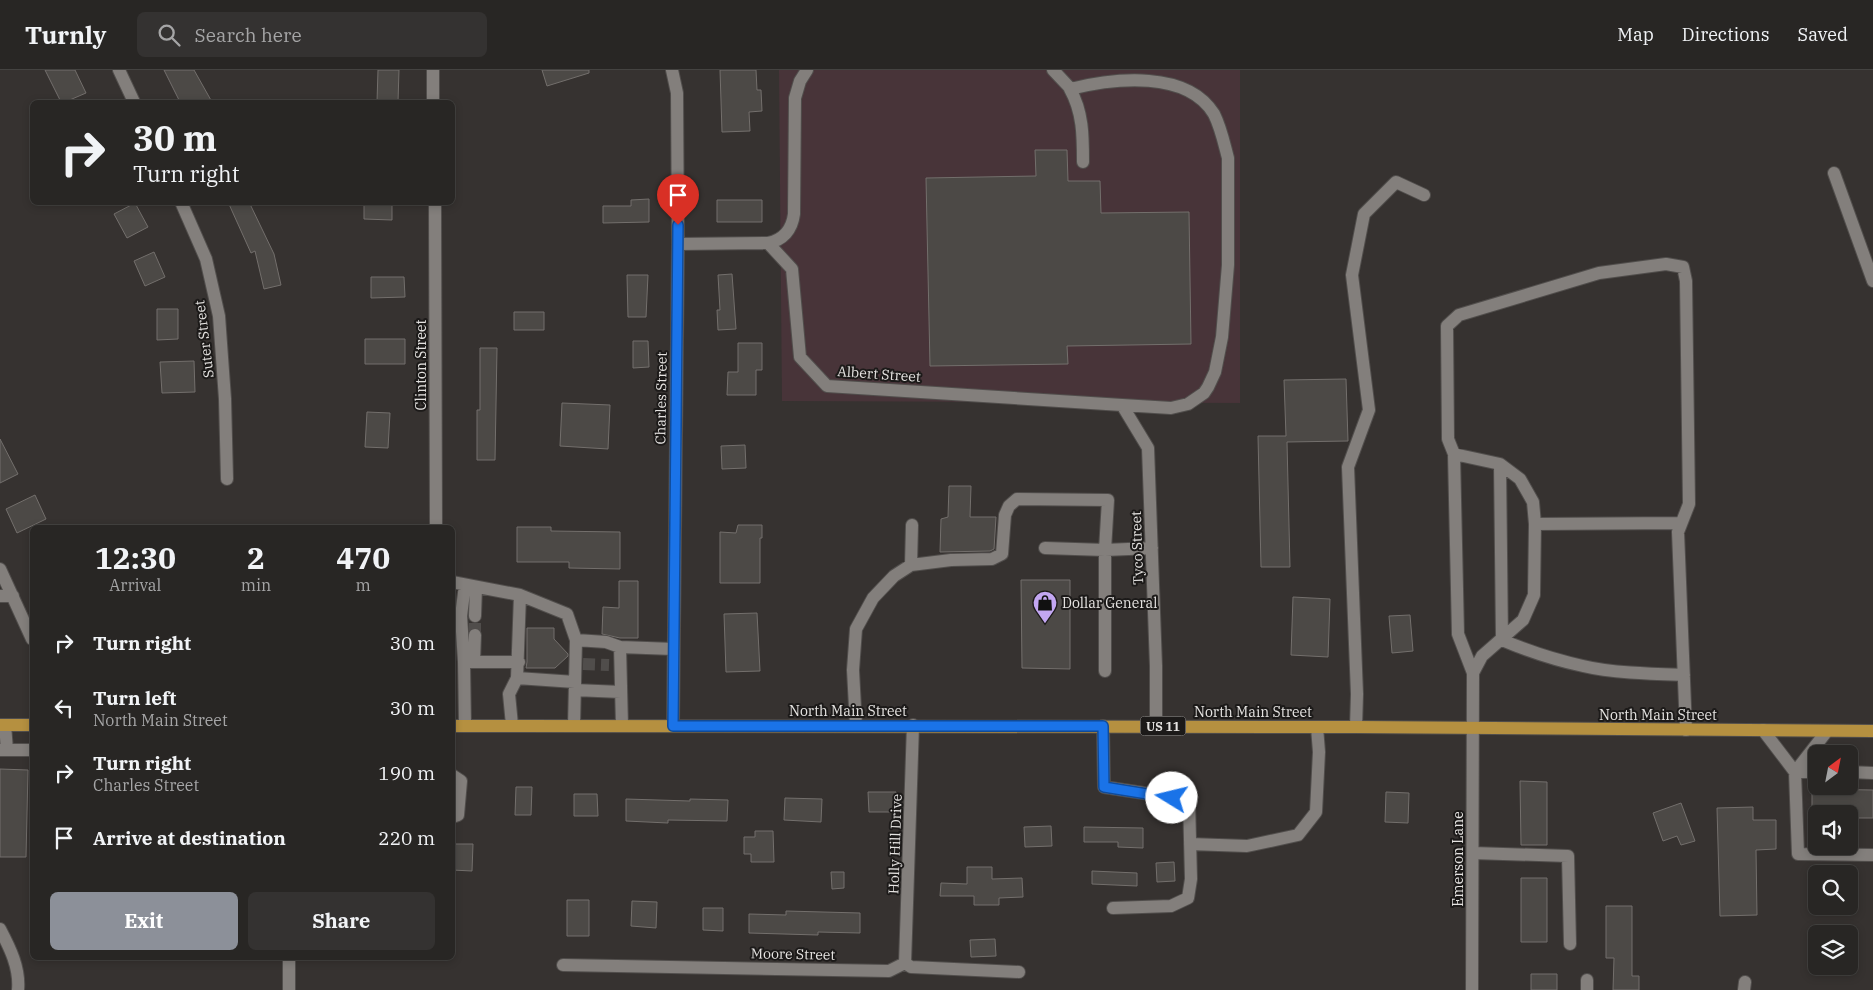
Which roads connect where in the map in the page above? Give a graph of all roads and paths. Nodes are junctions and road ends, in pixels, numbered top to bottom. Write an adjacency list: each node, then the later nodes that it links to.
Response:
1 (119, 70): 7 (street)
2 (433, 70): 8 (street)
3 (672, 70): 15 (street, Charles Street)
4 (807, 70): 14 (street)
5 (1053, 70): 6 (street)
6 (1070, 88): 9 (street); 17 (street, Albert Street)
7 (133, 100)
8 (433, 100)
9 (1083, 162)
10 (1834, 173): 16 (street)
11 (1424, 196): 60 (street)
12 (181, 205): 20 (street, Suter Street)
13 (435, 205): 23 (street, Clinton Street)
14 (768, 243): 15 (street); 17 (street, Albert Street)
15 (678, 244): 39 (street, Charles Street)
16 (1873, 280)
17 (1122, 406): 26 (street, Tyco Street)
18 (1454, 454): 19 (street); 21 (street); 43 (street)
19 (1500, 464): 22 (street); 37 (street)
20 (227, 479)
21 (1681, 523): 22 (street); 44 (street)
22 (1534, 524): 37 (street)
23 (436, 525)
24 (912, 525): 28 (street)
25 (1045, 548): 27 (street)
26 (1152, 548): 27 (street); 58 (street, Tyco Street)
27 (1105, 550): 28 (street); 42 (street)
28 (911, 565): 56 (street)
29 (0, 569): 32 (street)
30 (465, 585): 31 (street); 33 (street); 40 (street)
31 (520, 595): 36 (street); 41 (street)
32 (6, 596): 35 (street)
33 (475, 616)
34 (475, 635): 40 (street)
35 (30, 636)
36 (576, 640): 38 (street); 46 (street)
37 (1502, 640): 43 (street); 44 (street)
38 (620, 647): 39 (street); 47 (street)
39 (673, 649): 55 (street, Charles Street)
40 (469, 662): 41 (street); 52 (street)
41 (519, 662): 45 (street)
42 (1106, 671)
43 (1473, 673): 61 (street, Emerson Lane)
44 (1684, 675): 62 (street)
45 (518, 678): 46 (street); 50 (street)
46 (575, 686): 47 (street); 53 (street)
47 (621, 692): 54 (street)
48 (3, 725): 49 (main road); 66 (street)
49 (30, 725)
50 (512, 725): 52 (main road, North Main Street / US 11); 53 (main road, North Main Street / US 11)
51 (913, 725): 56 (main road, North Main Street / US 11); 57 (main road, North Main Street / US 11); 81 (street, Holly Hill Drive)
52 (459, 726)
53 (574, 726): 54 (main road, North Main Street / US 11)
54 (622, 726): 55 (main road, North Main Street / US 11)
55 (673, 726): 56 (main road, North Main Street / US 11)
56 (856, 726)
57 (1103, 726): 58 (main road, North Main Street / US 11); 74 (street)
58 (1156, 726): 59 (main road, North Main Street / US 11)
59 (1317, 727): 60 (main road, North Main Street / US 11); 74 (street)
60 (1356, 727): 61 (main road, North Main Street / US 11)
61 (1471, 728): 62 (main road, North Main Street / US 11); 75 (street, Emerson Lane)
62 (1686, 730): 63 (main road, North Main Street / US 11)
63 (1763, 730): 64 (main road, North Main Street / US 11); 68 (street)
64 (1827, 731): 65 (main road, North Main Street / US 11); 68 (street)
65 (1873, 732)
66 (3, 750): 67 (street)
67 (30, 750)
68 (1795, 772): 69 (street); 76 (street)
69 (1808, 772)
70 (1858, 772): 71 (street)
71 (1873, 773)
72 (455, 777): 73 (street)
73 (455, 816)
74 (1190, 844): 77 (street)
75 (1473, 853): 79 (street); 86 (street, Emerson Lane)
76 (1873, 855)
77 (1113, 908)
78 (0, 929): 84 (street)
79 (1570, 944)
80 (289, 960): 85 (street)
81 (905, 963): 82 (street, Moore Street); 83 (street, Moore Street)
82 (563, 965)
83 (1019, 972)
84 (18, 990)
85 (289, 990)
86 (1472, 990)

